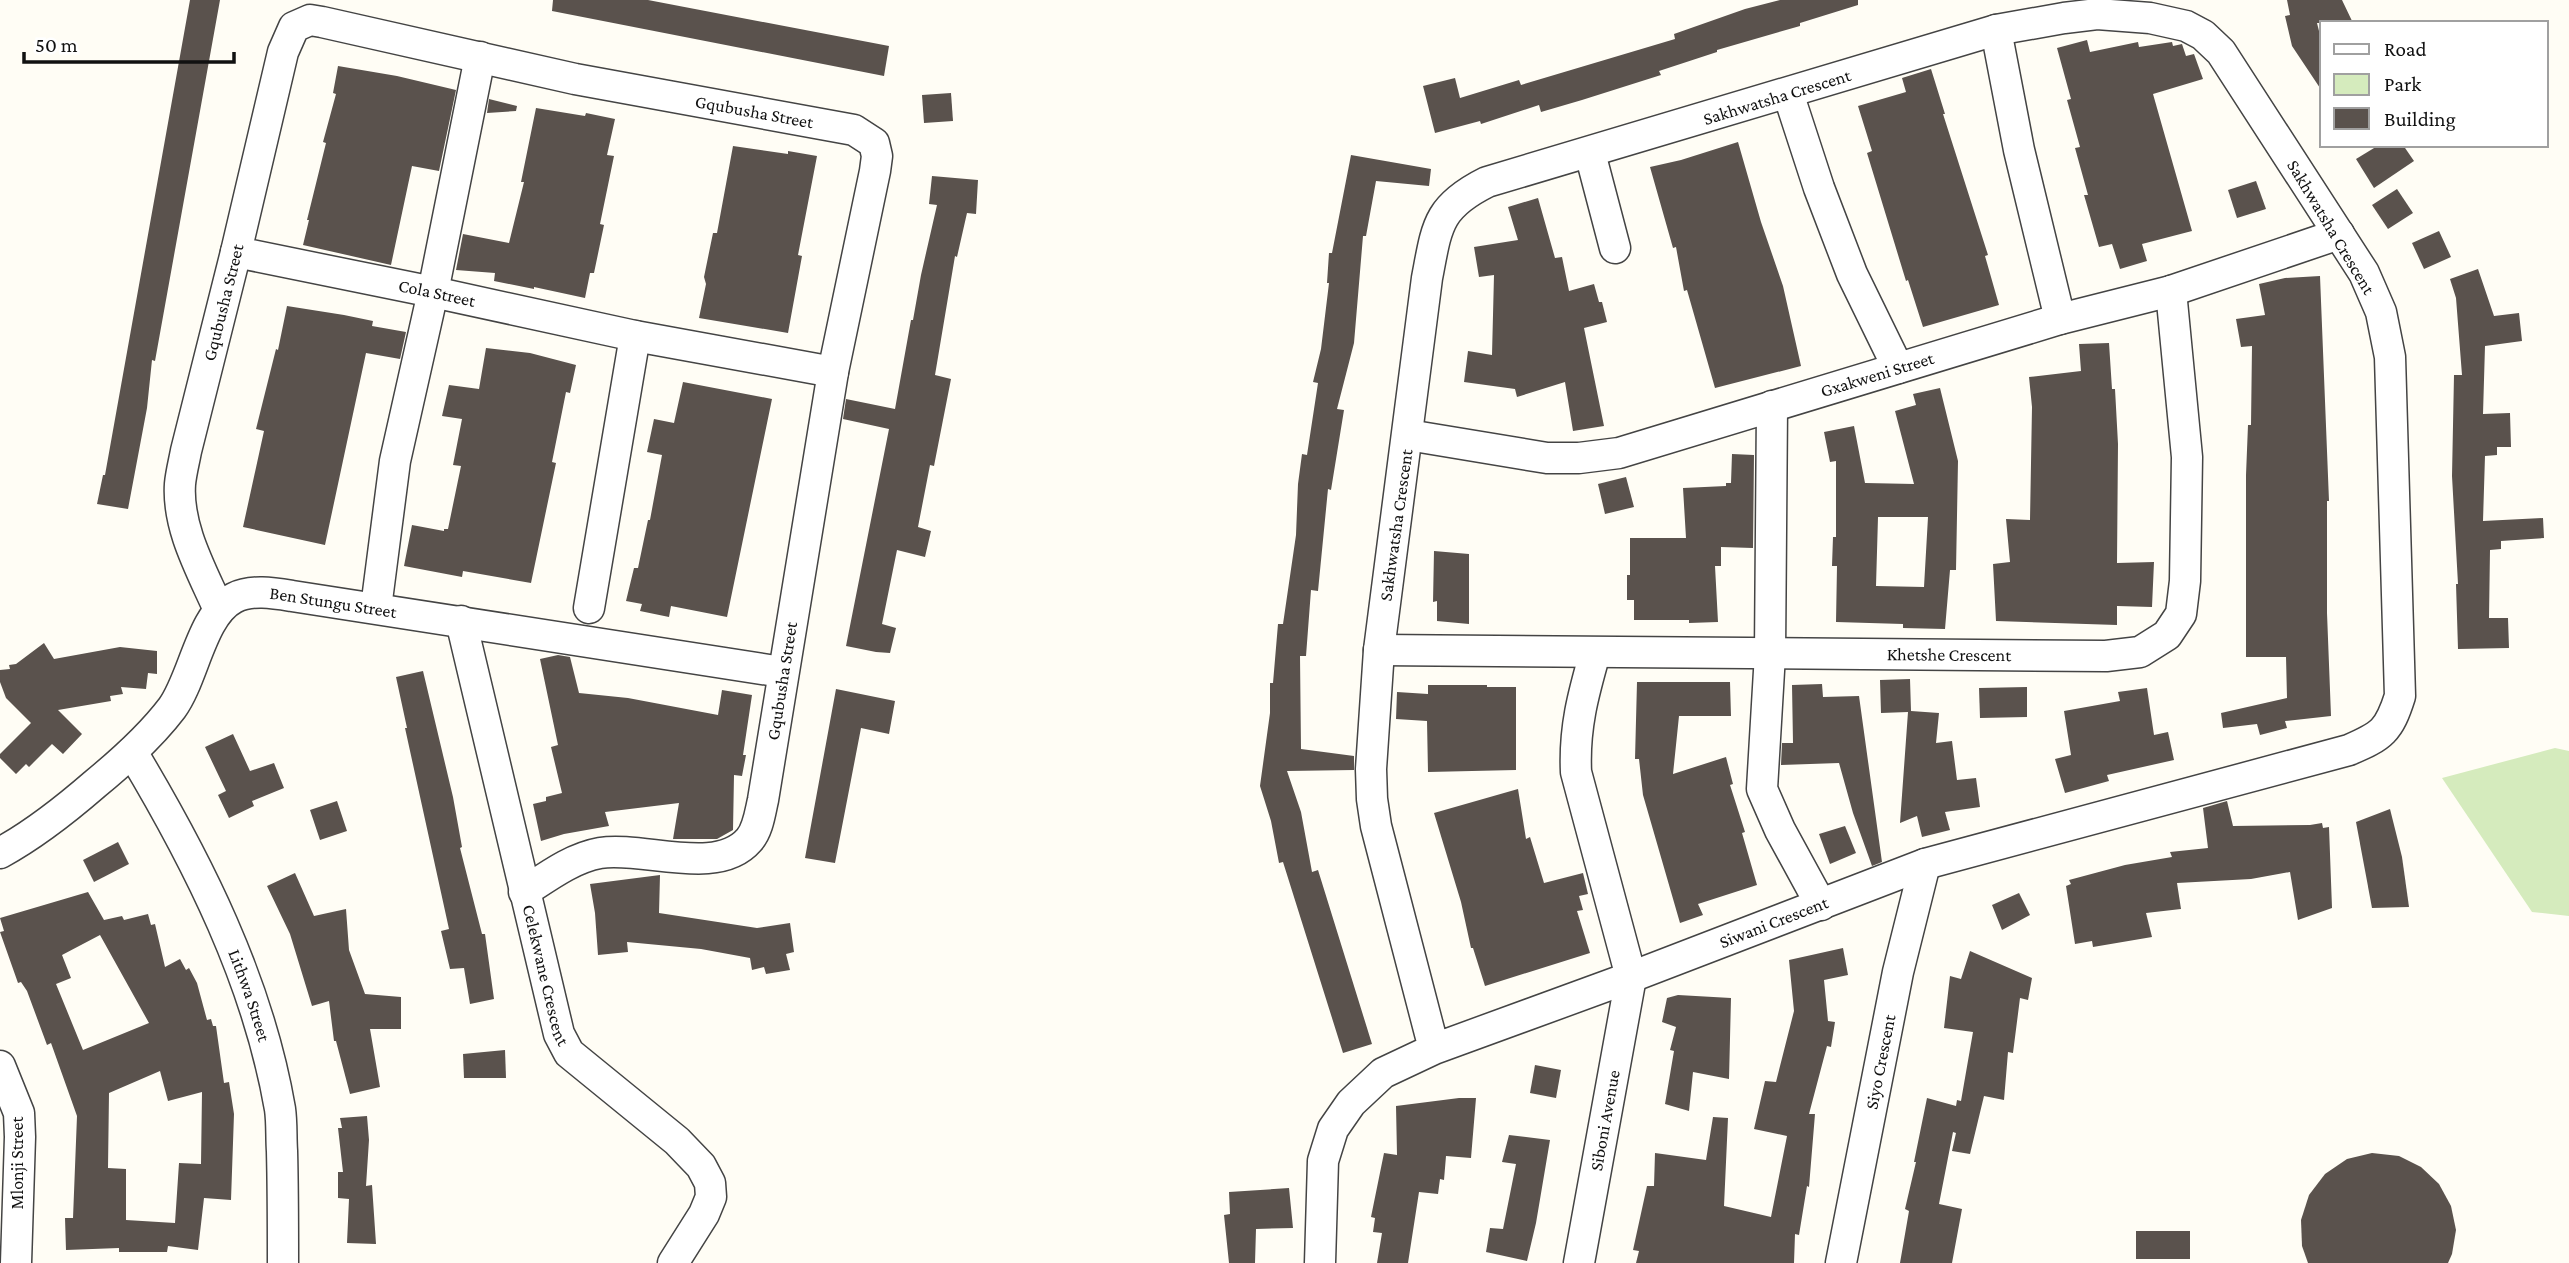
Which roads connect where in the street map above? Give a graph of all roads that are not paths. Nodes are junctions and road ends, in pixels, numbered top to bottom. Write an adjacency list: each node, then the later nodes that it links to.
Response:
1 (1996, 30): 3 (street, Sakhwatsha Crescent); 5 (street, Sakhwatsha Crescent); 10 (street)
2 (480, 57): 7 (street, Gqubusha Street); 9 (street); 13 (street, Gqubusha Street)
3 (1788, 93): 4 (street, Sakhwatsha Crescent); 12 (street)
4 (1590, 153): 6 (street); 15 (street, Sakhwatsha Crescent)
5 (2339, 234): 8 (street, Gxakweni Street); 24 (street, Sakhwatsha Crescent)
6 (1615, 248)
7 (236, 253): 9 (street, Cola Street); 18 (street, Gqubusha Street)
8 (2171, 291): 10 (street, Gxakweni Street); 22 (street, Khetshe Crescent)
9 (433, 292): 11 (street, Cola Street); 16 (street)
10 (2060, 319): 12 (street, Gxakweni Street)
11 (635, 337): 13 (street, Cola Street); 17 (street)
12 (1898, 368): 14 (street, Gxakweni Street)
13 (834, 372): 23 (street, Gqubusha Street)
14 (1772, 406): 15 (street, Gxakweni Street); 22 (street)
15 (1408, 435): 20 (street, Sakhwatsha Crescent)
16 (376, 608): 18 (street, Ben Stungu Street); 19 (street, Ben Stungu Street)
17 (589, 608)
18 (219, 610): 25 (street)
19 (461, 621): 23 (street, Ben Stungu Street); 28 (street, Celekwane Crescent)
20 (1379, 650): 21 (street, Khetshe Crescent); 31 (street, Sakhwatsha Crescent)
21 (1595, 653): 22 (street, Khetshe Crescent); 30 (street)
22 (1770, 654): 29 (street)
23 (782, 672): 28 (street, Gqubusha Street)
24 (2377, 738): 27 (street, Siwani Crescent)
25 (132, 752): 26 (street); 34 (street, Lithwa Street)
26 (0, 853)
27 (1925, 864): 29 (street, Siwani Crescent); 38 (street, Siyo Crescent)
28 (524, 892): 35 (street, Celekwane Crescent)
29 (1821, 905): 30 (street, Siwani Crescent)
30 (1631, 977): 31 (street, Siwani Crescent); 37 (street, Siboni Avenue)
31 (1434, 1049): 36 (street, Siwani Crescent)
32 (0, 1066): 33 (street, Mlonji Street)
33 (16, 1263)
34 (283, 1263)
35 (673, 1263)
36 (1320, 1263)
37 (1579, 1263)
38 (1841, 1263)

